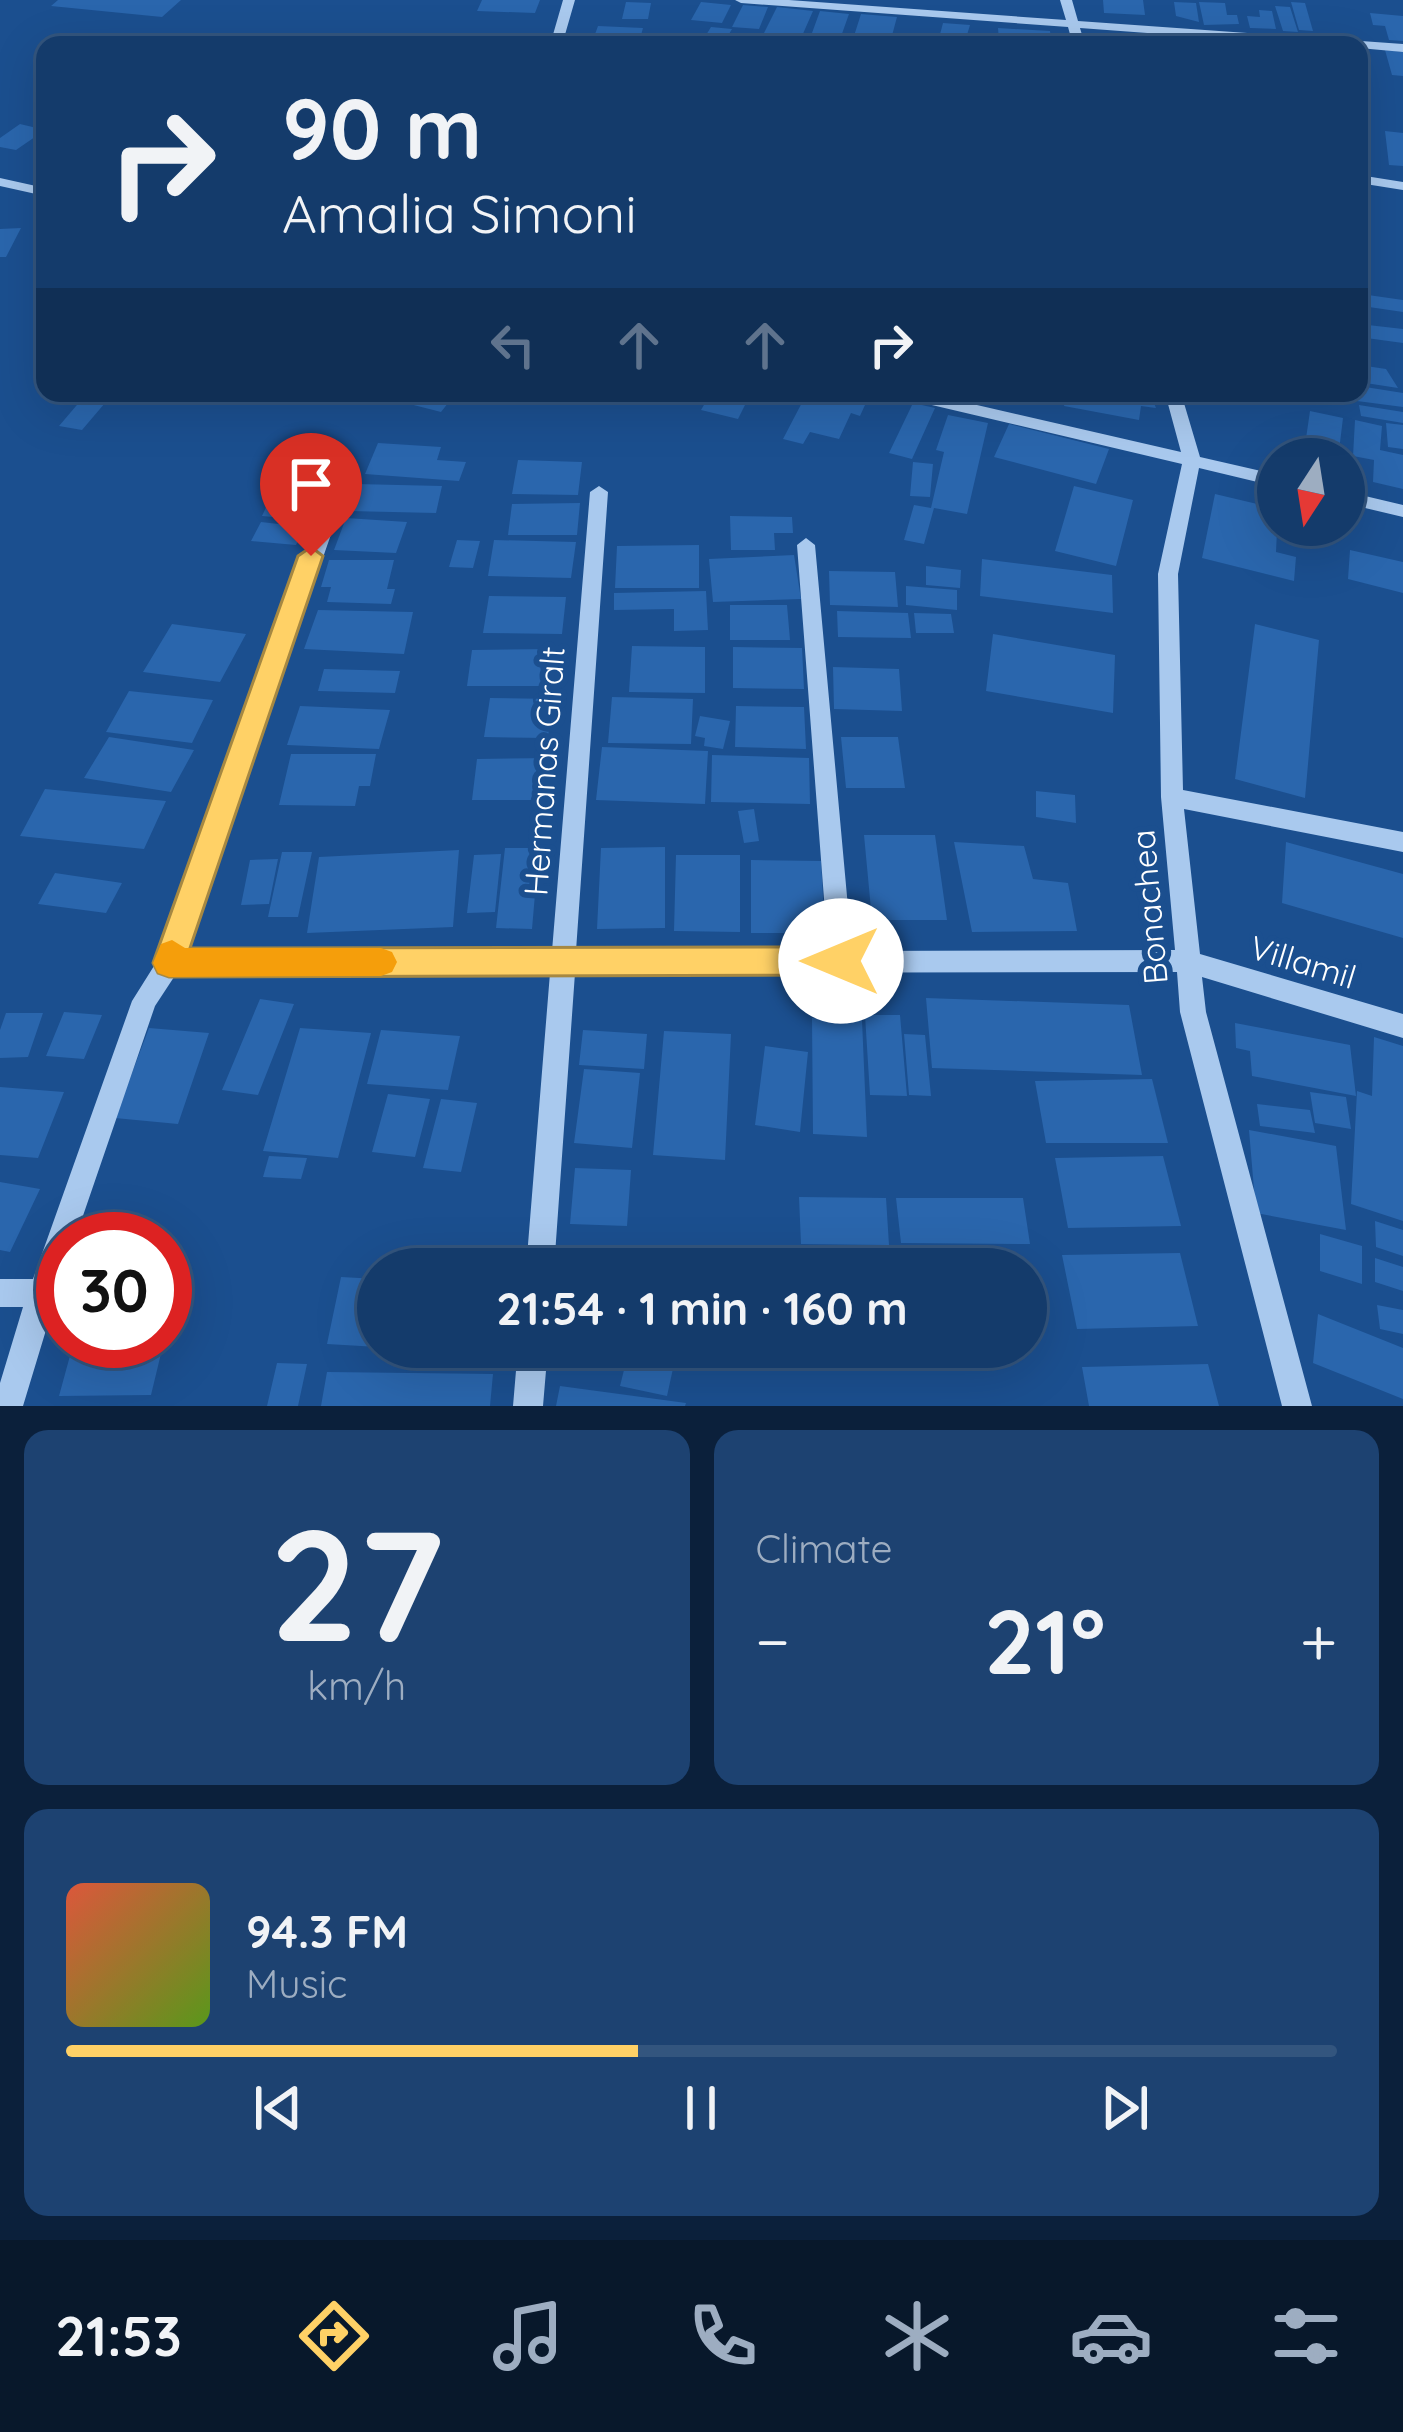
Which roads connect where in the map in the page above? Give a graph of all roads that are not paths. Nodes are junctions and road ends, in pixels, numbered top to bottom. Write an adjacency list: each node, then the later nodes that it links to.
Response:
1 (569, 0): 5 (street)
2 (741, 0): 4 (street)
3 (1066, 0): 4 (street)
4 (1073, 23): 6 (street); 7 (street)
5 (559, 36)
6 (1077, 36)
7 (1245, 36)
8 (1368, 45): 9 (street)
9 (1403, 48)
10 (1368, 180): 12 (street)
11 (3, 185): 13 (street)
12 (1403, 186)
13 (36, 190)
14 (940, 402): 16 (street)
15 (1176, 402): 16 (street, Bonachea)
16 (1192, 461): 18 (street); 23 (street, Bonachea)
17 (347, 463): 28 (street)
18 (1257, 476)
19 (599, 492): 27 (street, Hermanas Giralt)
20 (1365, 502): 21 (street)
21 (1403, 511)
22 (806, 545): 25 (street)
23 (1172, 797): 24 (street); 26 (street, Bonachea)
24 (1403, 842)
25 (841, 961): 26 (street, Villamil); 27 (street, Villamil)
26 (1184, 961): 29 (street, Villamil); 38 (street, Bonachea)
27 (567, 962): 28 (street, Villamil); 31 (street, Hermanas Giralt)
28 (169, 963): 30 (street)
29 (1403, 1026)
30 (70, 1212)
31 (542, 1248)
32 (36, 1293): 33 (street)
33 (0, 1294)
34 (36, 1313): 36 (street)
35 (531, 1368): 37 (street)
36 (8, 1406)
37 (528, 1406)
38 (1297, 1406)

